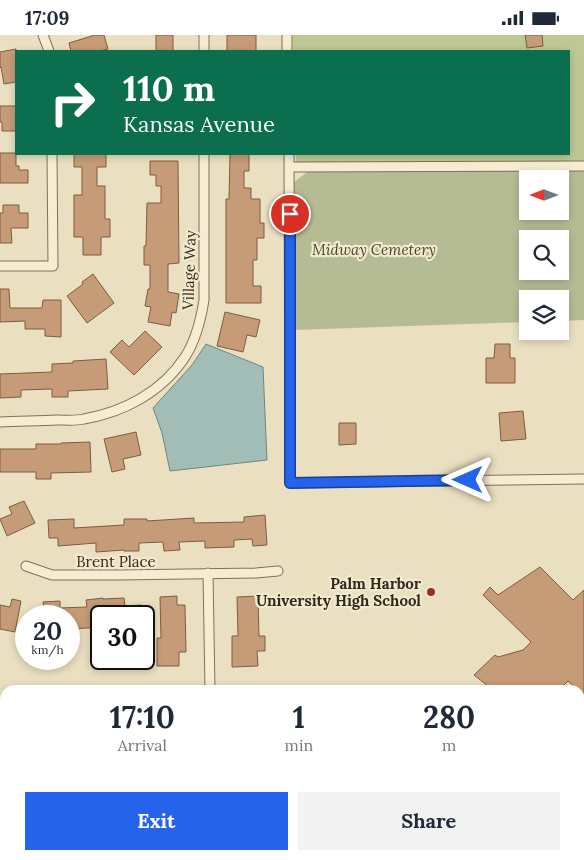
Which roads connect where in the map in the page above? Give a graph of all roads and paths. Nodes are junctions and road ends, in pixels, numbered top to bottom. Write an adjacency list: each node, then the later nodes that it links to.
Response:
1 (43, 35): 4 (street)
2 (204, 35): 5 (street)
3 (287, 35): 6 (street)
4 (49, 50)
5 (204, 50)
6 (287, 50)
7 (52, 155): 12 (street)
8 (204, 155): 13 (street, Village Way)
9 (289, 155): 11 (street)
10 (584, 166): 11 (street)
11 (290, 167): 14 (street)
12 (0, 266)
13 (0, 422)
14 (584, 479)
15 (26, 566): 17 (street, Brent Place)
16 (278, 571): 17 (street, Brent Place)
17 (208, 573): 18 (street)
18 (210, 685)

